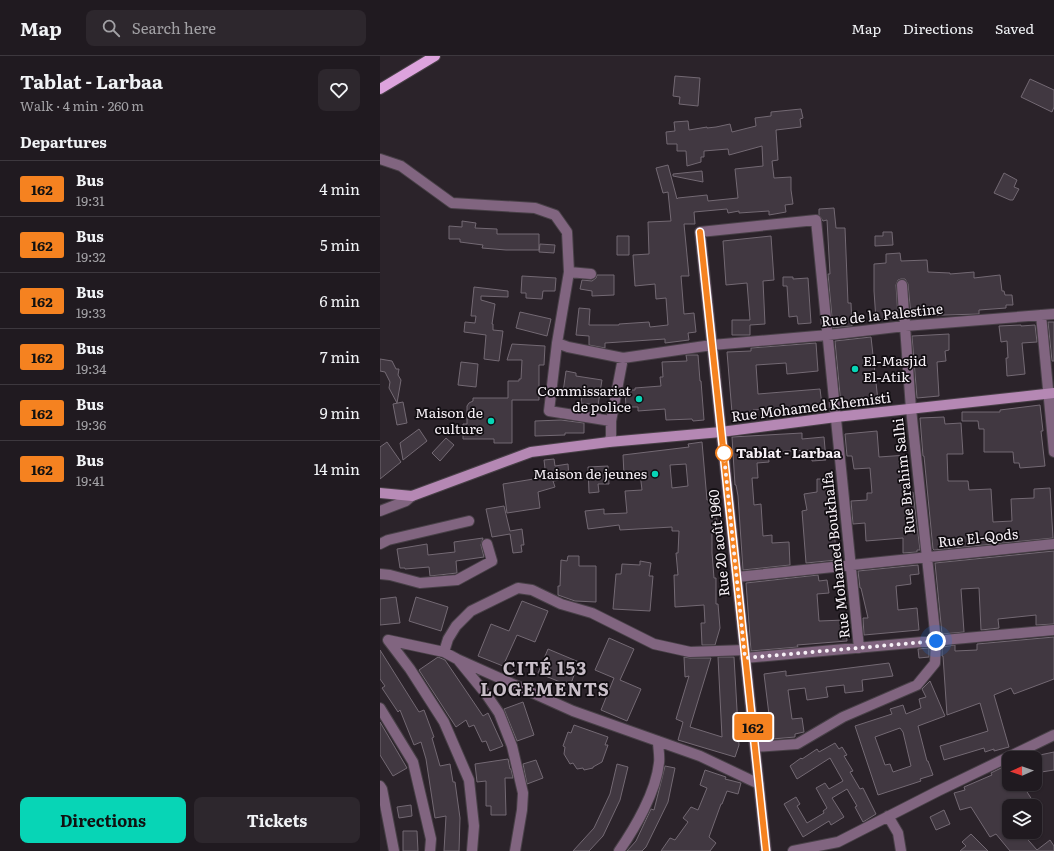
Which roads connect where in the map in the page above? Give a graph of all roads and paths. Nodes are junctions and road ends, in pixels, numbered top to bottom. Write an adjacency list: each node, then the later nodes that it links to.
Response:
1 (435, 56): 2 (main road)
2 (380, 89)
3 (380, 159): 5 (street)
4 (816, 220): 11 (street, Rue Mohamed Boukhalfa); 13 (street, Rue 20 août 1960)
5 (569, 272): 6 (street); 12 (street)
6 (591, 274)
7 (902, 285): 10 (street, Rue Brahim Salhi)
8 (1041, 314): 9 (street, Rue de la Palestine); 10 (street, Rue de la Palestine); 15 (street)
9 (1054, 314)
10 (905, 326): 11 (street, Rue de la Palestine); 16 (street, Rue Brahim Salhi)
11 (828, 335): 13 (street, Rue de la Palestine); 17 (street, Rue Mohamed Boukhalfa)
12 (557, 343): 14 (street, Rue de la Palestine); 18 (street)
13 (712, 346): 14 (street, Rue de la Palestine); 19 (street, Rue 20 août 1960)
14 (623, 358): 18 (street)
15 (1052, 394): 16 (main road, Rue Mohamed Khemisti); 21 (street)
16 (911, 409): 17 (main road, Rue Mohamed Khemisti); 29 (street, Rue Brahim Salhi)
17 (836, 417): 19 (main road, Rue Mohamed Khemisti); 30 (street, Rue Mohamed Boukhalfa)
18 (611, 421): 20 (street)
19 (722, 432): 20 (main road, Rue Mohamed Khemisti); 32 (street, Rue 20 août 1960)
20 (609, 442): 23 (main road, Rue Mohamed Khemisti)
21 (1054, 452)
22 (380, 493): 23 (main road)
23 (412, 496): 24 (street)
24 (380, 511)
25 (469, 521): 26 (street)
26 (380, 544)
27 (487, 544): 31 (street)
28 (1054, 544): 29 (street, Rue El-Qods)
29 (927, 557): 30 (street, Rue El-Qods); 34 (street, Rue Brahim Salhi)
30 (852, 565): 32 (street, Rue El-Qods); 36 (street, Rue Mohamed Boukhalfa)
31 (380, 574)
32 (737, 577): 38 (street, Rue 20 août 1960)
33 (1054, 630): 34 (street)
34 (936, 641): 36 (street); 43 (street, Rue Brahim Salhi)
35 (384, 642): 37 (street); 49 (street)
36 (860, 648): 38 (street)
37 (444, 652): 38 (street); 39 (street)
38 (745, 654): 43 (street, Rue 20 août 1960)
39 (457, 659): 42 (street); 50 (street)
40 (380, 708): 48 (street)
41 (1054, 735): 46 (street)
42 (658, 741): 44 (street); 51 (street)
43 (755, 747): 44 (street, Rue 20 août 1960)
44 (759, 784): 52 (street, Rue 20 août 1960)
45 (380, 786): 47 (street)
46 (888, 816): 53 (street); 54 (street)
47 (394, 851)
48 (430, 851)
49 (472, 851)
50 (515, 851)
51 (619, 851)
52 (766, 851)
53 (793, 851)
54 (901, 851)

